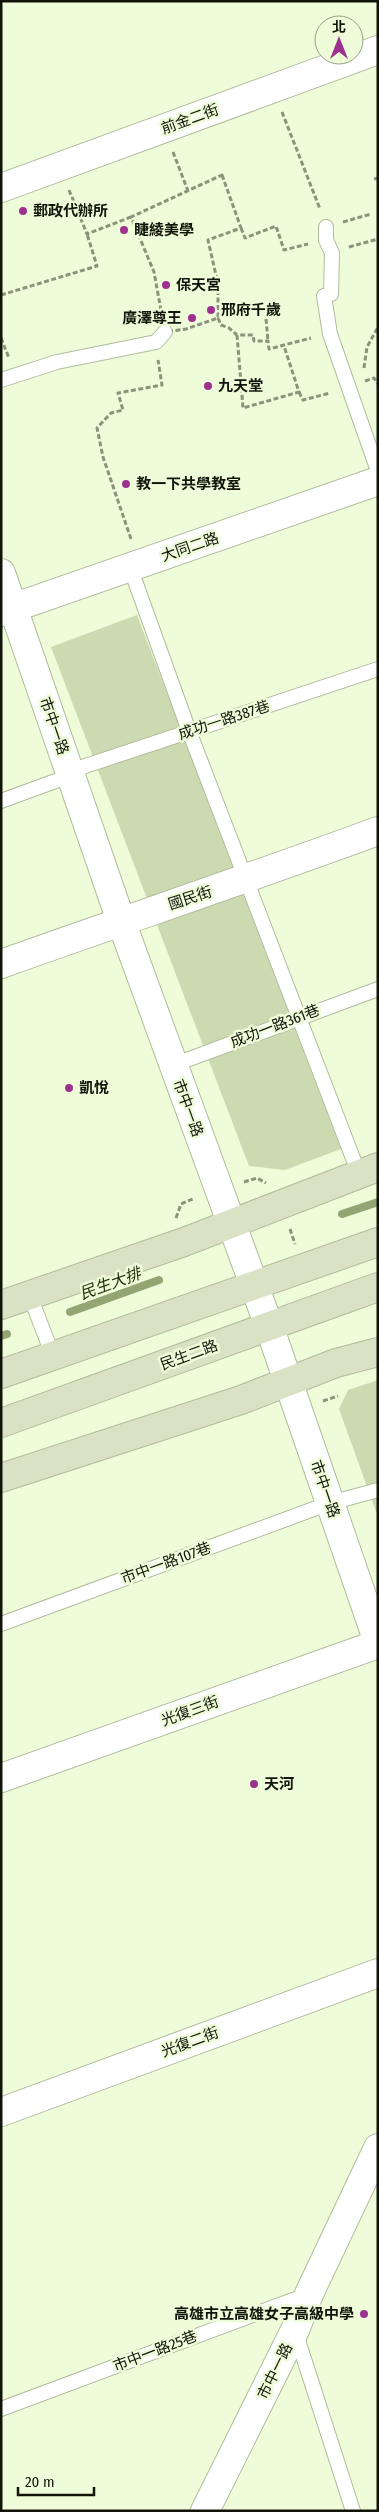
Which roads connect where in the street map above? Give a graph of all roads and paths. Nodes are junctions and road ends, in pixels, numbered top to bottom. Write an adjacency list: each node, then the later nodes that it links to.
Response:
1 (378, 50): 2 (street, 前金二街)
2 (273, 88): 3 (street, 前金二街); 10 (path)
3 (164, 128): 4 (street, 前金二街); 6 (path)
4 (60, 167): 5 (street, 前金二街); 11 (path)
5 (1, 188)
6 (188, 191): 8 (path); 9 (path)
7 (371, 214): 10 (path)
8 (131, 217): 11 (path); 20 (path)
9 (241, 228): 10 (path); 15 (path)
10 (326, 233): 13 (lane)
11 (87, 234): 14 (path)
12 (378, 239): 13 (path)
13 (332, 253): 18 (lane)
14 (1, 295)
15 (218, 318): 19 (path); 20 (path)
16 (266, 319): 21 (path)
17 (378, 327): 24 (path)
18 (330, 334): 22 (path); 26 (lane)
19 (237, 335): 21 (path); 25 (path)
20 (160, 337): 23 (lane); 29 (path)
21 (268, 341): 22 (path)
22 (284, 346): 25 (path)
23 (1, 380)
24 (364, 381)
25 (299, 392): 26 (path)
26 (350, 394): 27 (lane)
27 (378, 471)
28 (378, 480): 29 (street, 大同二路)
29 (135, 565): 31 (street, 大同二路); 33 (lane)
30 (1, 573): 31 (street, 市中一路)
31 (8, 609): 34 (street, 市中一路)
32 (378, 669): 33 (lane, 成功一路387巷)
33 (189, 731): 34 (lane, 成功一路387巷); 37 (lane)
34 (71, 773): 35 (lane, 成功一路387巷); 38 (street, 市中一路)
35 (1, 801)
36 (378, 830): 37 (street, 國民街)
37 (246, 879): 38 (street, 國民街); 41 (lane)
38 (121, 921): 39 (street, 國民街); 42 (street, 市中一路)
39 (1, 964)
40 (378, 989): 41 (lane, 成功一路361巷)
41 (298, 1017): 42 (lane, 成功一路361巷); 43 (lane)
42 (173, 1065): 44 (street, 市中一路)
43 (368, 1170): 44 (main road)
44 (231, 1224): 46 (street, 市中一路); 48 (main road)
45 (378, 1242): 46 (main road)
46 (254, 1287): 50 (street, 市中一路); 52 (main road)
47 (378, 1287): 50 (main road, 民生二路)
48 (30, 1296): 49 (main road); 52 (lane)
49 (1, 1305)
50 (269, 1326): 54 (street, 市中一路); 55 (main road, 民生二路)
51 (378, 1352): 54 (main road)
52 (53, 1356): 53 (main road)
53 (1, 1374)
54 (288, 1383): 56 (main road); 58 (street, 市中一路)
55 (1, 1423)
56 (1, 1478)
57 (378, 1490): 58 (lane, 市中一路107巷)
58 (330, 1503): 59 (lane, 市中一路107巷); 60 (street, 市中一路)
59 (1, 1624)
60 (378, 1643): 61 (street, 光復三街)
61 (1, 1778)
62 (378, 1973): 63 (street, 光復二街)
63 (1, 2112)
64 (378, 2148): 65 (street, 市中一路)
65 (309, 2294): 66 (street, 市中一路); 67 (lane, 市中一路25巷)
66 (295, 2330): 68 (street, 市中一路); 69 (lane)
67 (1, 2409)
68 (205, 2511)
69 (353, 2511)

